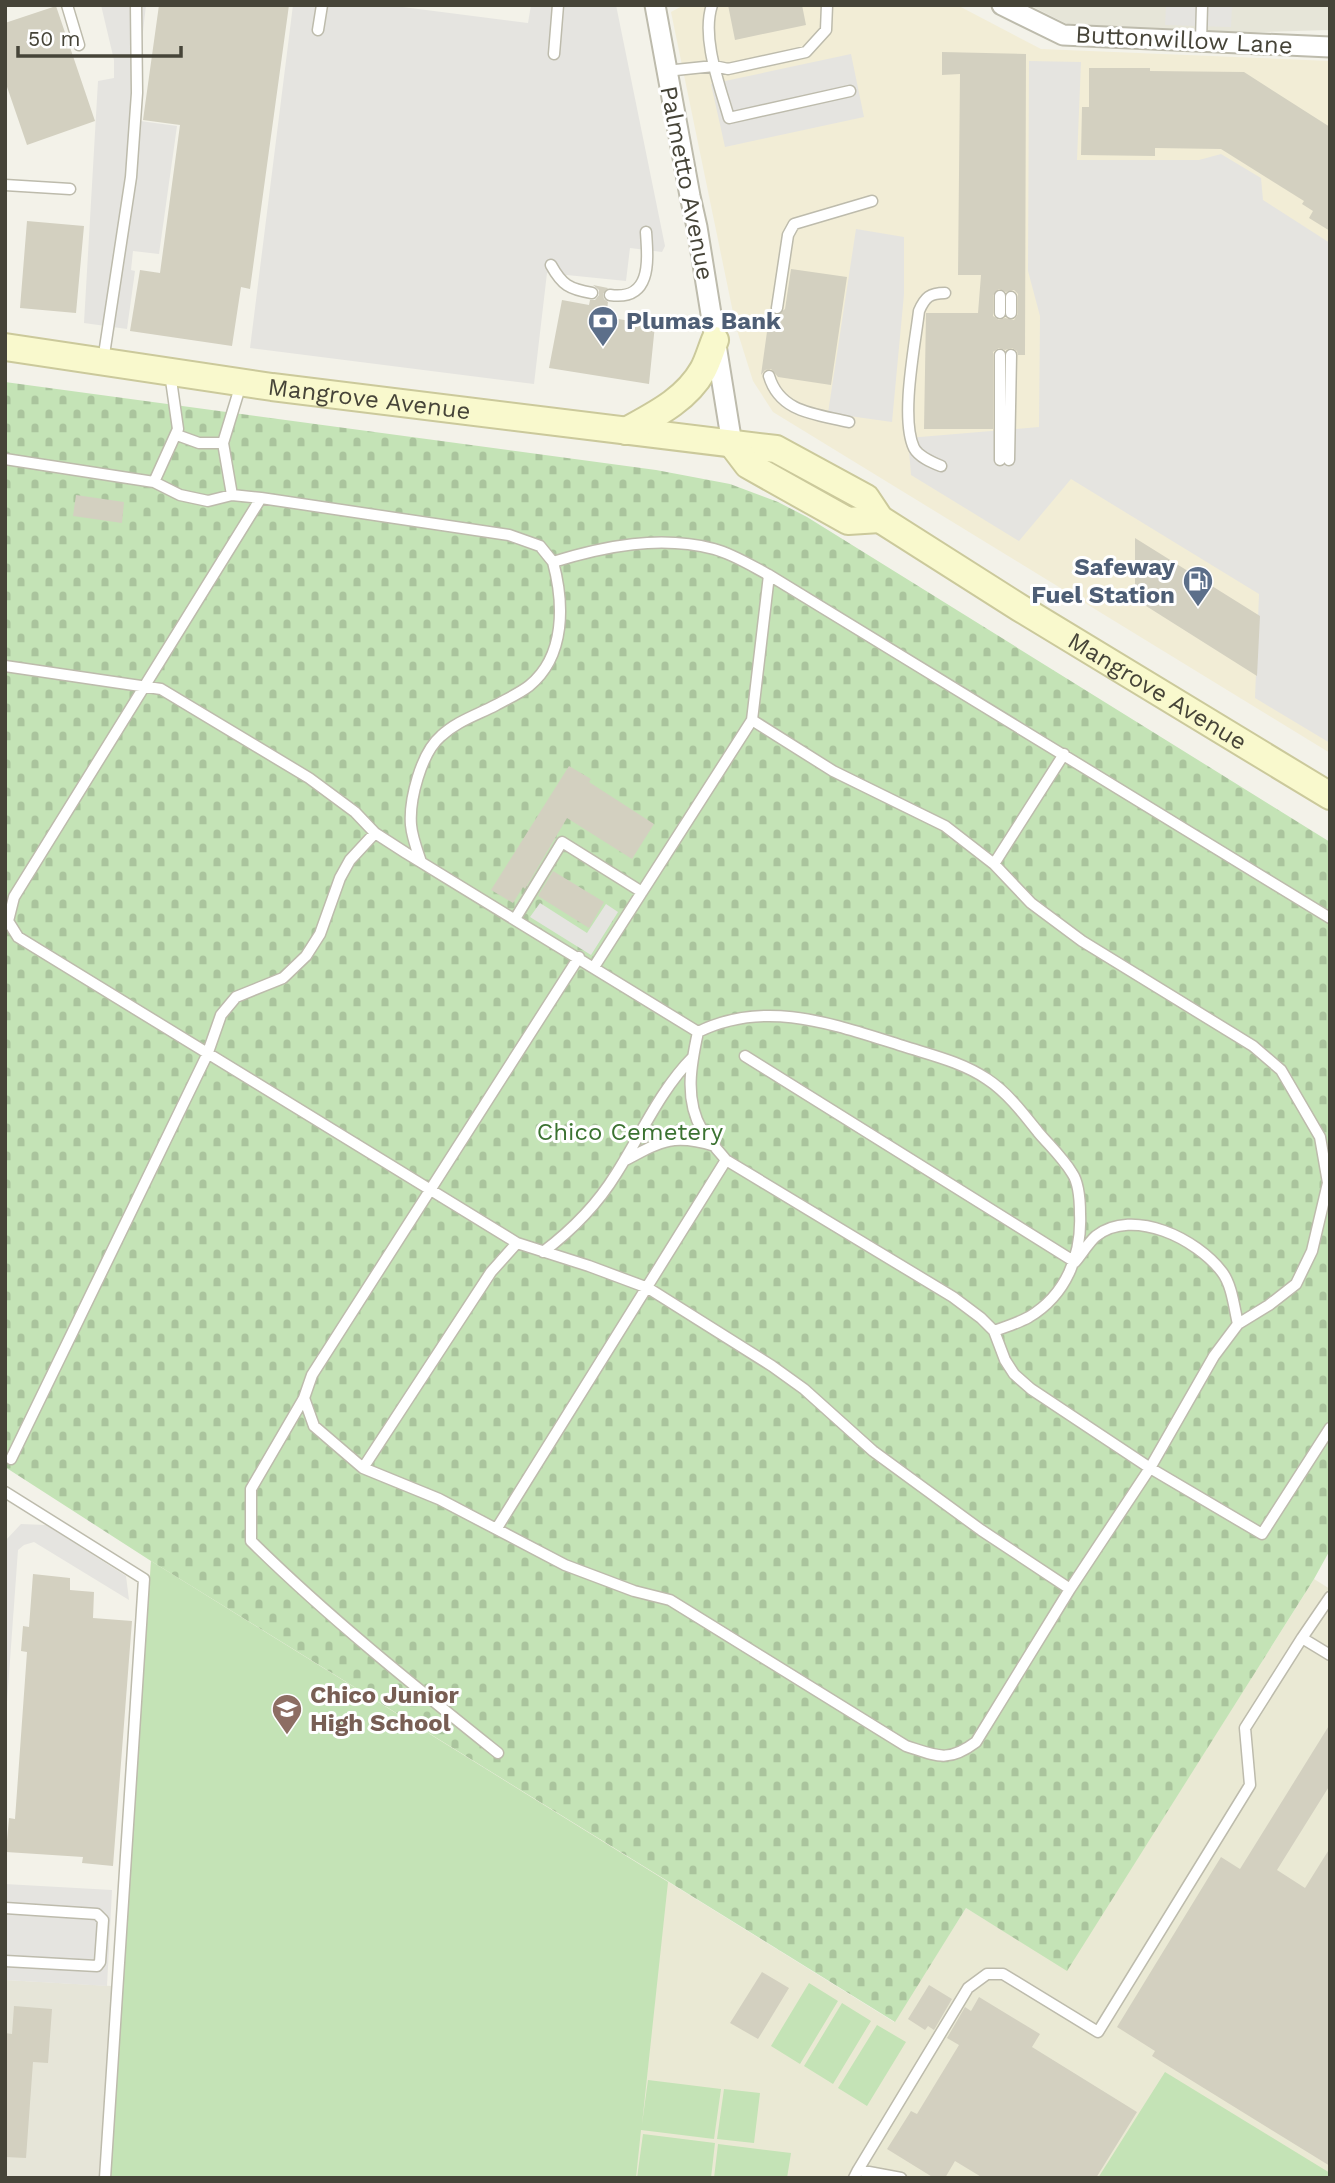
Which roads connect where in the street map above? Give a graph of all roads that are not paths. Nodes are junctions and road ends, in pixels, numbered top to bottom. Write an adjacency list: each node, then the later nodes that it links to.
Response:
1 (66, 5): 12 (lane)
2 (136, 5): 32 (lane)
3 (322, 5): 10 (lane)
4 (558, 5): 14 (lane)
5 (655, 5): 16 (street, Palmetto Avenue)
6 (712, 5): 15 (lane)
7 (827, 5): 15 (lane)
8 (1002, 5): 11 (street, Buttonwillow Lane)
9 (1202, 5): 11 (lane)
10 (318, 30)
11 (1201, 41): 13 (street, Buttonwillow Lane)
12 (79, 46)
13 (1330, 47)
14 (554, 54)
15 (714, 66): 16 (lane); 17 (lane)
16 (666, 71): 29 (street, Palmetto Avenue)
17 (850, 91)
18 (5, 185): 19 (lane)
19 (70, 189)
20 (872, 201): 26 (lane)
21 (646, 232): 25 (lane)
22 (551, 265): 23 (lane)
23 (592, 293)
24 (945, 293): 43 (lane)
25 (610, 295)
26 (777, 308)
27 (1000, 313): 28 (lane)
28 (1012, 313)
29 (715, 340): 37 (street); 40 (street, Palmetto Avenue)
30 (5, 347): 32 (street, Mangrove Avenue)
31 (1006, 355): 42 (lane)
32 (103, 362): 33 (street, Mangrove Avenue)
33 (170, 373): 35 (street, Mangrove Avenue); 38 (lane)
34 (769, 376): 36 (lane)
35 (242, 383): 37 (street, Mangrove Avenue); 39 (lane)
36 (849, 422)
37 (626, 431): 40 (street, Mangrove Avenue)
38 (177, 435): 39 (lane); 44 (lane)
39 (223, 443): 45 (lane)
40 (732, 444): 53 (street, Mangrove Avenue)
41 (5, 458): 44 (lane)
42 (1004, 460)
43 (941, 466)
44 (155, 482): 45 (lane)
45 (232, 495): 46 (lane)
46 (261, 498): 47 (lane); 50 (lane)
47 (552, 562): 48 (lane); 55 (lane)
48 (769, 575): 51 (lane); 52 (lane)
49 (5, 666): 50 (lane)
50 (146, 686): 54 (lane); 63 (lane)
51 (752, 720): 56 (lane); 57 (lane)
52 (1064, 754): 56 (lane); 58 (lane)
53 (1330, 796)
54 (375, 833): 55 (lane); 63 (lane)
55 (421, 862): 59 (lane)
56 (994, 864): 69 (lane)
57 (642, 892): 59 (lane); 61 (lane)
58 (1330, 918)
59 (515, 919): 60 (lane)
60 (579, 957): 61 (lane); 70 (lane)
61 (594, 967): 62 (lane)
62 (698, 1031): 65 (lane); 73 (lane)
63 (207, 1055): 70 (lane); 79 (lane)
64 (745, 1056): 73 (lane)
65 (693, 1057): 66 (lane); 68 (lane)
66 (715, 1146): 67 (lane); 68 (lane)
67 (726, 1160): 74 (lane); 76 (lane)
68 (624, 1161): 72 (lane)
69 (1329, 1183): 75 (lane)
70 (430, 1190): 71 (lane); 77 (lane)
71 (517, 1243): 72 (lane); 80 (lane)
72 (543, 1252): 74 (lane)
73 (1075, 1262): 75 (lane); 76 (lane)
74 (648, 1288): 83 (lane); 84 (lane)
75 (1238, 1324): 81 (lane)
76 (995, 1331): 81 (lane)
77 (304, 1398): 80 (lane); 88 (lane)
78 (1330, 1428): 81 (lane)
79 (11, 1459)
80 (363, 1468): 83 (lane)
81 (1150, 1468): 84 (lane)
82 (5, 1492): 92 (lane)
83 (497, 1528): 84 (lane)
84 (1070, 1589)
85 (1330, 1597): 86 (lane)
86 (1301, 1638): 87 (lane); 91 (lane)
87 (1330, 1655)
88 (498, 1753)
89 (5, 1908): 90 (lane)
90 (5, 1961)
91 (856, 2174): 93 (lane)
92 (105, 2178)
93 (901, 2178)

